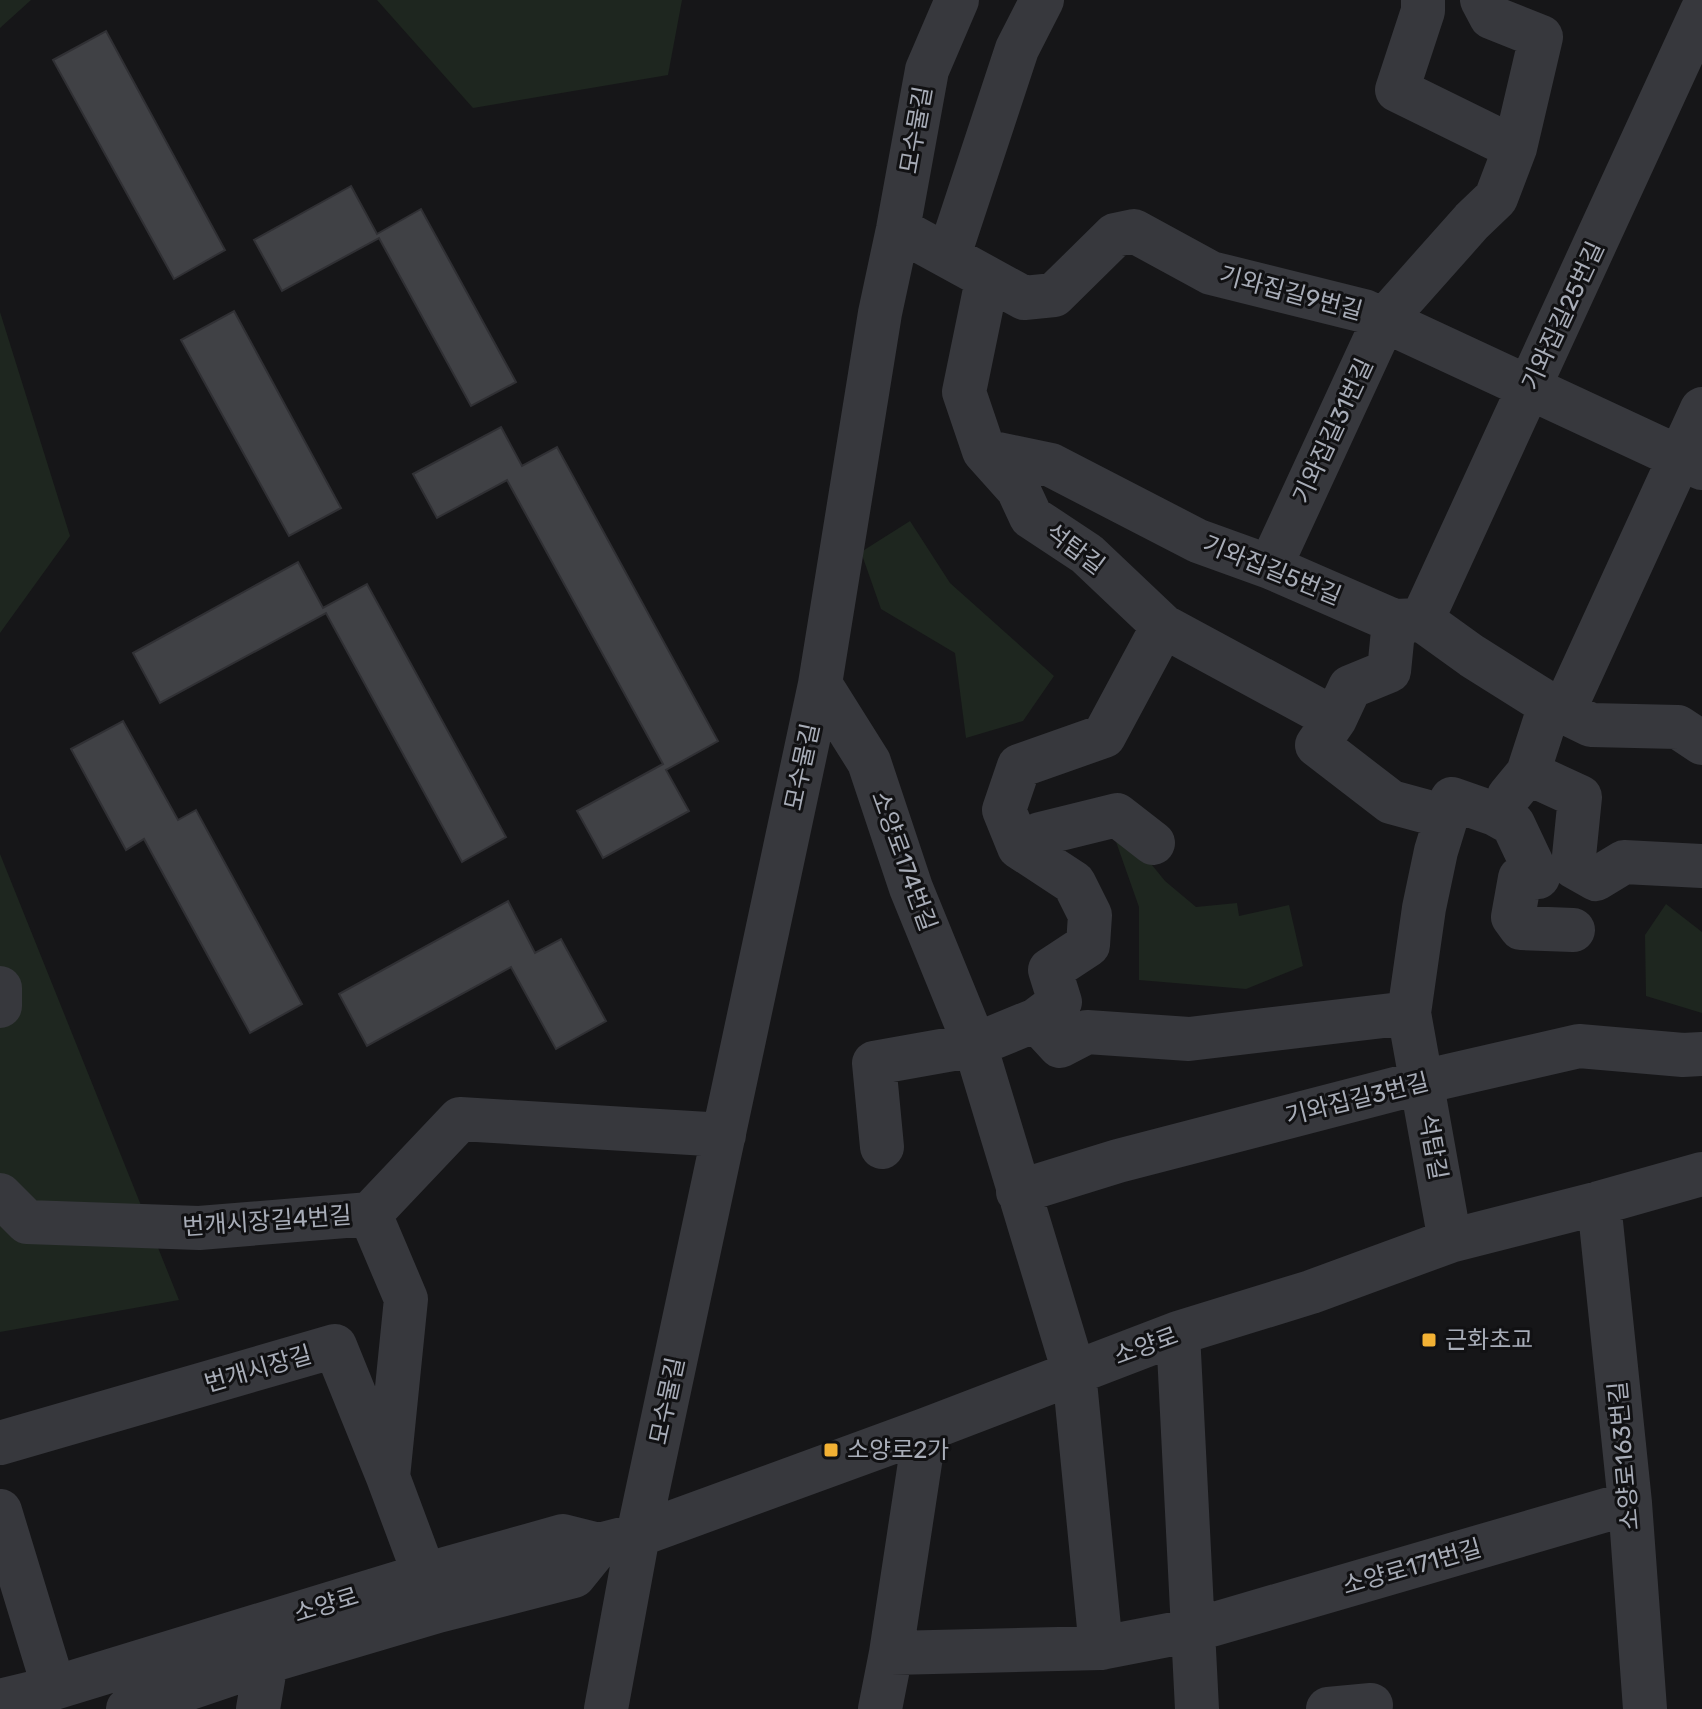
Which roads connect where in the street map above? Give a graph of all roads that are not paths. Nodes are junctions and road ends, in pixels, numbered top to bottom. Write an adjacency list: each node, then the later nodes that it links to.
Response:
1 (957, 0): 7 (street, 모수물길)
2 (1042, 0): 8 (street)
3 (1423, 0): 6 (street)
4 (1482, 0): 6 (street, 기와집길31번길)
5 (1702, 11): 11 (street, 기와집길25번길)
6 (1515, 148): 10 (street, 기와집길31번길)
7 (898, 229): 8 (street, 기와집길9번길); 18 (street, 모수물길)
8 (949, 255): 9 (street, 기와집길9번길)
9 (987, 280): 10 (street, 기와집길9번길); 13 (street, 석탑길)
10 (1384, 320): 11 (street, 기와집길9번길); 15 (street, 기와집길31번길)
11 (1530, 388): 14 (street, 기와집길9번길); 16 (street, 기와집길25번길)
12 (1702, 409): 14 (street)
13 (984, 451): 15 (street, 기와집길5번길); 17 (street, 석탑길)
14 (1690, 463): 19 (street)
15 (1270, 567): 16 (street, 기와집길5번길)
16 (1408, 620): 19 (street, 기와집길5번길); 20 (street)
17 (1163, 626): 20 (street, 석탑길); 26 (street)
18 (820, 684): 33 (street, 소양로174번길); 36 (street, 모수물길)
19 (1557, 708): 21 (street, 기와집길5번길); 22 (street)
20 (1335, 719): 24 (street)
21 (1702, 743)
22 (1528, 773): 23 (street); 27 (street)
23 (1495, 814): 24 (street); 28 (street)
24 (1446, 817): 31 (street, 석탑길)
25 (1153, 843): 26 (street)
26 (1019, 847): 32 (street)
27 (1702, 866)
28 (1573, 930)
29 (0, 988): 30 (street)
30 (0, 1006)
31 (1409, 1013): 32 (street); 35 (street, 석탑길)
32 (1036, 1020): 33 (street)
33 (975, 1045): 37 (street); 39 (street, 소양로174번길)
34 (1702, 1054): 35 (street, 기와집길3번길)
35 (1422, 1082): 39 (street, 기와집길3번길); 43 (street, 석탑길)
36 (724, 1135): 42 (street); 51 (street, 모수물길)
37 (882, 1147)
38 (1702, 1174): 41 (street, 소양로)
39 (1018, 1192): 45 (street, 소양로174번길)
40 (0, 1195): 42 (street, 번개시장길4번길)
41 (1599, 1203): 43 (street, 소양로); 49 (street, 소양로163번길)
42 (370, 1214): 48 (street, 번개시장길4번길)
43 (1450, 1241): 44 (street, 소양로)
44 (1178, 1333): 45 (street, 소양로); 53 (street)
45 (1074, 1372): 46 (street, 소양로); 54 (street, 소양로174번길)
46 (925, 1430): 51 (street, 소양로); 55 (street)
47 (0, 1443): 48 (street, 번개시장길)
48 (388, 1477): 52 (street, 번개시장길)
49 (1630, 1503): 53 (street, 소양로171번길); 64 (street, 소양로163번길)
50 (0, 1511): 57 (street)
51 (619, 1540): 52 (street, 소양로); 61 (street, 모수물길)
52 (431, 1593): 56 (street, 소양로); 57 (street, 소양로)
53 (1194, 1630): 54 (street, 소양로171번길); 63 (street)
54 (1101, 1648): 55 (street, 소양로171번길)
55 (891, 1653): 62 (street)
56 (266, 1662): 59 (street, 소양로); 60 (street)
57 (54, 1688): 58 (street, 소양로)
58 (0, 1701)
59 (128, 1709)
60 (258, 1709)
61 (606, 1709)
62 (880, 1709)
63 (1197, 1709)
64 (1645, 1709)

